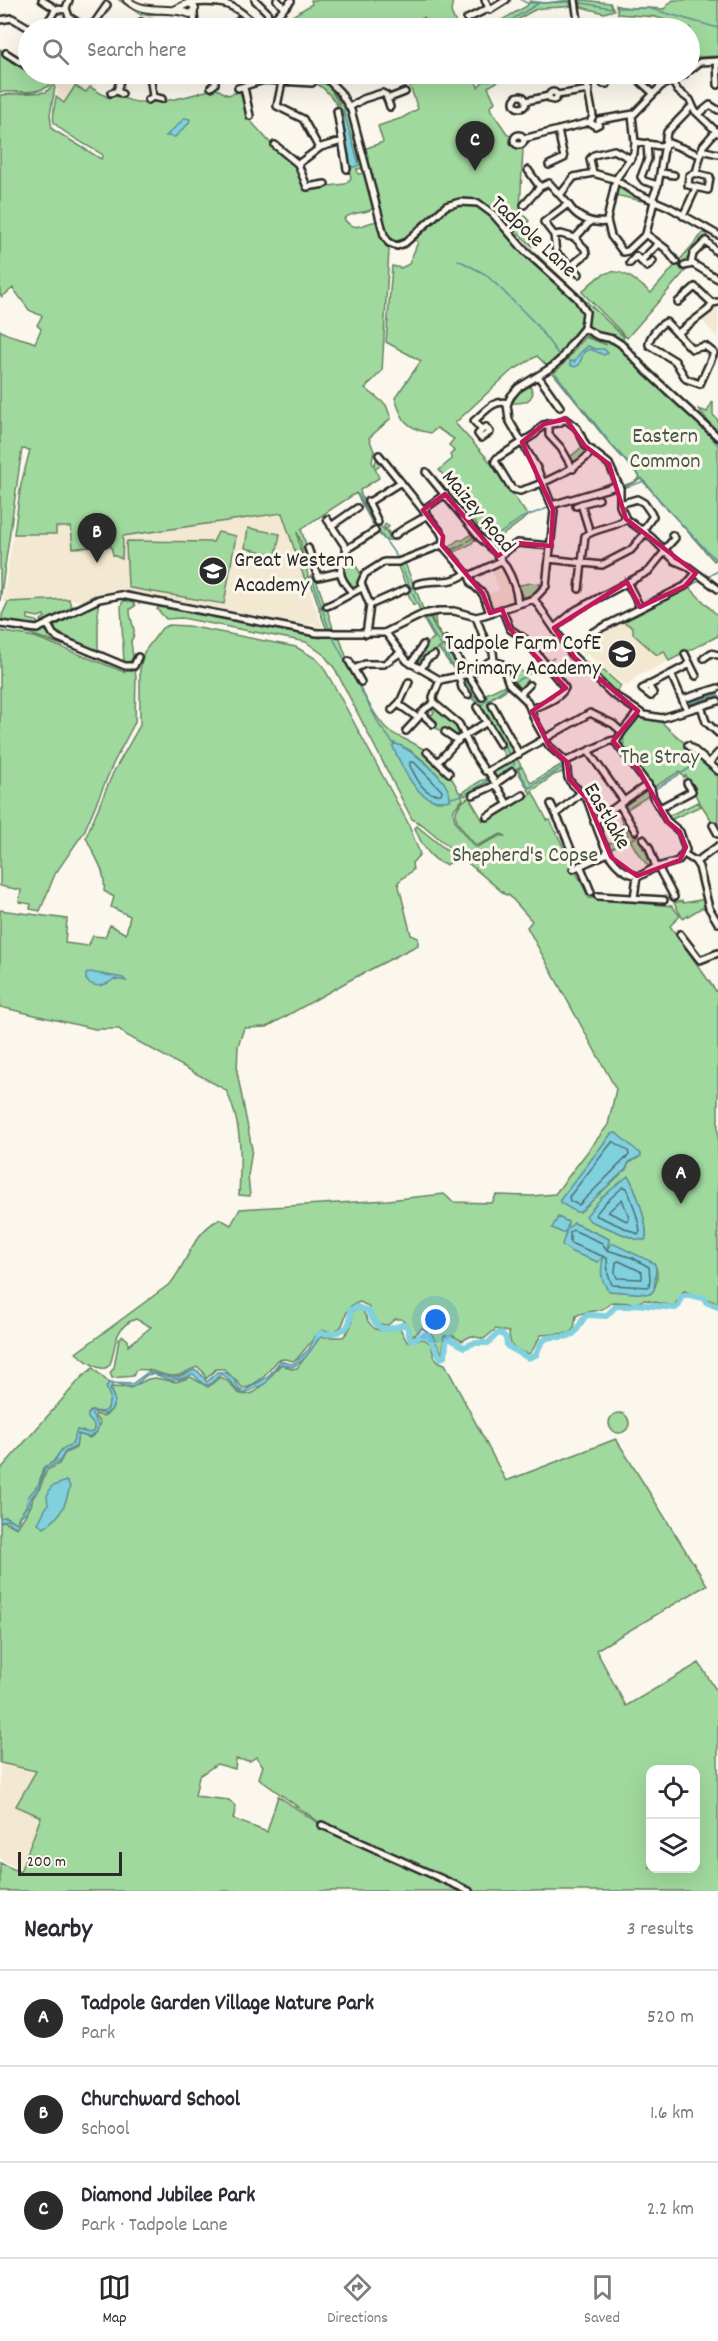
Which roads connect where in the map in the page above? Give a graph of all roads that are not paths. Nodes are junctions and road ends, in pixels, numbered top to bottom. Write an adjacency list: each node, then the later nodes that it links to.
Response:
1 (42, 0): 14 (street)
2 (69, 0): 15 (street)
3 (127, 0): 12 (main road)
4 (255, 0): 21 (street)
5 (277, 0): 11 (street)
6 (485, 0): 13 (street)
7 (506, 0): 13 (street)
8 (575, 0): 24 (street)
9 (291, 1): 11 (street)
10 (205, 2): 12 (street); 20 (street)
11 (283, 7): 22 (street)
12 (189, 8)
13 (489, 8): 23 (street)
14 (56, 9): 15 (street); 17 (street)
15 (66, 10): 18 (street)
16 (106, 10): 19 (street)
17 (50, 18)
18 (71, 18)
19 (100, 18)
20 (249, 18)
21 (269, 18)
22 (275, 18)
23 (469, 18)
24 (578, 18)
25 (0, 20): 26 (street)
26 (18, 22)
27 (6, 53): 28 (street)
28 (18, 61)
29 (717, 61): 30 (street); 44 (street)
30 (700, 62)
31 (119, 84): 47 (street)
32 (150, 84): 49 (street)
33 (251, 84): 59 (street)
34 (282, 84): 69 (street)
35 (299, 84): 43 (street)
36 (332, 84): 53 (street, Tadpole Lane)
37 (588, 84): 45 (street)
38 (603, 84): 39 (street)
39 (607, 84)
40 (643, 84): 48 (street)
41 (665, 84): 48 (street)
42 (674, 84): 52 (street)
43 (307, 85)
44 (718, 85)
45 (589, 90): 51 (street); 60 (street)
46 (405, 92): 50 (street)
47 (117, 93)
48 (653, 93): 58 (street)
49 (162, 99)
50 (387, 99): 53 (street); 54 (street)
51 (526, 100)
52 (692, 106): 57 (street); 67 (street)
53 (350, 107): 110 (street, Tadpole Lane)
54 (390, 107)
55 (718, 110): 57 (street)
56 (337, 111): 64 (street)
57 (699, 114): 62 (street)
58 (632, 115): 60 (street); 65 (street)
59 (250, 116)
60 (591, 119): 61 (street)
61 (558, 130): 63 (street); 74 (street)
62 (717, 132): 70 (street)
63 (524, 139)
64 (342, 141): 69 (street); 75 (street)
65 (635, 142): 66 (street); 72 (street)
66 (647, 143): 67 (street); 83 (street)
67 (665, 143): 70 (street); 78 (street)
68 (275, 145): 73 (street)
69 (319, 148): 73 (street)
70 (701, 153): 71 (street); 79 (street)
71 (718, 154)
72 (632, 159): 77 (street); 82 (street)
73 (298, 164): 81 (street)
74 (549, 165)
75 (347, 169)
76 (528, 170): 84 (street)
77 (593, 173): 82 (street); 86 (street)
78 (662, 173): 80 (street); 83 (street)
79 (696, 173): 85 (street); 85 (street)
80 (674, 175)
81 (317, 178)
82 (616, 179): 87 (street); 91 (street)
83 (658, 185): 87 (street)
84 (540, 187): 86 (street); 88 (street)
85 (696, 188): 90 (street)
86 (560, 195): 89 (street)
87 (653, 200): 90 (street); 93 (street)
88 (524, 204)
89 (567, 204): 92 (street); 94 (street)
90 (682, 216): 95 (street)
91 (607, 222): 92 (street); 93 (street)
92 (589, 223): 96 (street)
93 (646, 234): 97 (street)
94 (554, 235): 96 (street); 104 (street)
95 (718, 235)
96 (575, 238): 104 (street)
97 (658, 244): 99 (street); 101 (street)
98 (718, 253): 103 (street)
99 (641, 261): 100 (street); 102 (street)
100 (653, 261)
101 (676, 262)
102 (630, 263)
103 (691, 264): 105 (street); 107 (street)
104 (571, 266): 106 (street)
105 (684, 266)
106 (579, 274)
107 (718, 279)
108 (678, 302): 109 (street)
109 (715, 303): 111 (street)
110 (584, 328): 112 (street); 117 (street)
111 (678, 333): 111 (street)
112 (538, 376): 113 (street); 114 (street)
113 (508, 403): 116 (street); 118 (street)
114 (565, 419): 115 (street); 119 (street)
115 (549, 423): 118 (street); 121 (street)
116 (482, 430)
117 (718, 437)
118 (522, 442): 123 (street); 123 (street)
119 (592, 450): 121 (street); 125 (street)
120 (379, 454): 124 (street)
121 (573, 468): 123 (street)
122 (427, 472): 126 (street, Maizey Road)
123 (543, 481): 129 (street)
124 (401, 482): 131 (street); 134 (street)
125 (619, 485): 128 (street); 129 (street)
126 (445, 494): 131 (street); 146 (street, Maizey Road)
127 (599, 499): 138 (street)
128 (620, 504): 133 (street); 137 (street)
129 (552, 505): 142 (street)
130 (357, 508): 135 (street)
131 (425, 513): 139 (street); 141 (street)
132 (327, 519): 135 (street)
133 (626, 519): 137 (street); 138 (street)
134 (378, 522)
135 (331, 526): 144 (street)
136 (375, 531): 144 (street)
137 (644, 531): 145 (street); 148 (street)
138 (590, 533): 148 (street)
139 (394, 536)
140 (681, 543): 145 (street)
141 (442, 545): 152 (street); 156 (street)
142 (551, 546): 146 (street); 147 (street)
143 (308, 548): 149 (street)
144 (347, 549): 149 (street)
145 (665, 550): 150 (street); 155 (street)
146 (500, 559): 152 (street); 162 (street, Maizey Road)
147 (549, 559): 148 (street); 161 (street)
148 (582, 562): 154 (street)
149 (340, 572): 160 (street)
150 (696, 573): 159 (street); 165 (street)
151 (421, 575): 152 (street)
152 (468, 575): 167 (street)
153 (572, 580): 154 (street)
154 (580, 582): 158 (street)
155 (627, 582): 165 (street); 171 (street)
156 (362, 588): 160 (street); 163 (street)
157 (406, 589): 163 (street)
158 (579, 589)
159 (718, 589)
160 (352, 592): 164 (street)
161 (534, 599): 162 (street); 171 (street)
162 (518, 604): 166 (street)
163 (370, 605): 174 (street)
164 (327, 606)
165 (640, 607): 172 (street)
166 (502, 609): 167 (street); 210 (street)
167 (490, 613): 168 (street)
168 (476, 617): 173 (street); 183 (street, Eastlake)
169 (0, 624): 170 (street)
170 (48, 625): 174 (street); 181 (street)
171 (554, 628): 213 (street)
172 (595, 628)
173 (386, 633): 174 (street); 177 (street)
174 (366, 634)
175 (449, 641): 190 (street)
176 (414, 646): 186 (street)
177 (400, 653): 186 (street); 188 (street)
178 (685, 654): 187 (street)
179 (434, 655): 189 (street)
180 (718, 655): 182 (street); 184 (street)
181 (138, 657)
182 (704, 658)
183 (494, 660): 190 (street); 200 (street, Eastlake)
184 (718, 660)
185 (350, 661): 188 (street)
186 (411, 664): 189 (street)
187 (690, 664): 191 (street); 193 (street)
188 (354, 669): 195 (street)
189 (421, 669): 194 (street)
190 (467, 674): 192 (street); 202 (street)
191 (671, 674): 198 (street); 203 (street)
192 (459, 676): 194 (street); 201 (street)
193 (696, 676)
194 (440, 680): 205 (street)
195 (361, 682)
196 (409, 682): 206 (street)
197 (529, 684): 200 (street)
198 (648, 685)
199 (718, 688): 203 (street)
200 (520, 694): 210 (street, Eastlake)
201 (468, 695)
202 (482, 697)
203 (683, 699): 212 (street)
204 (718, 701): 208 (street)
205 (434, 703): 214 (street); 221 (street)
206 (398, 704): 211 (street); 214 (street)
207 (492, 705): 230 (street)
208 (701, 706): 212 (street); 220 (street)
209 (477, 707): 215 (street)
210 (531, 709): 222 (street, Eastlake)
211 (392, 710)
212 (687, 710): 213 (street)
213 (638, 711): 219 (street)
214 (419, 715): 216 (street); 217 (street)
215 (487, 722): 221 (street); 225 (street)
216 (433, 724)
217 (406, 731)
218 (445, 732): 224 (street)
219 (622, 732): 222 (street); 223 (street)
220 (718, 733)
221 (465, 735): 224 (street); 234 (street)
222 (546, 738): 230 (street); 231 (street, Eastlake)
223 (616, 740): 227 (street); 240 (street, Eastlake)
224 (458, 741): 232 (street)
225 (500, 744)
226 (688, 745): 233 (street)
227 (588, 751): 231 (street); 244 (street)
228 (427, 752): 232 (street)
229 (718, 753): 233 (street)
230 (519, 754): 234 (street)
231 (566, 761): 241 (street, Eastlake)
232 (438, 762): 237 (street)
233 (709, 764): 235 (street)
234 (488, 771): 239 (street)
235 (718, 771)
236 (512, 772): 239 (street)
237 (449, 773)
238 (687, 783): 247 (street)
239 (496, 784): 242 (street); 246 (street)
240 (648, 784): 244 (street); 247 (street, Eastlake)
241 (582, 792): 248 (street); 250 (street, Eastlake)
242 (473, 795)
243 (523, 795): 246 (street)
244 (622, 803): 250 (street); 252 (street)
245 (551, 804): 248 (street)
246 (508, 805): 249 (street)
247 (660, 808): 258 (street, Eastlake)
248 (556, 814): 256 (street)
249 (487, 817)
250 (594, 822): 257 (street, Eastlake)
251 (712, 825): 253 (street)
252 (635, 831)
253 (718, 834)
254 (643, 839): 261 (street)
255 (718, 846): 259 (street)
256 (572, 852)
257 (608, 853): 260 (street); 263 (street, Eastlake)
258 (684, 854): 259 (street); 261 (street, Eastlake)
259 (696, 862): 269 (street)
260 (580, 865): 262 (street); 264 (street)
261 (657, 867): 263 (street, Eastlake); 266 (street)
262 (573, 869)
263 (637, 876): 267 (street)
264 (591, 892)
265 (598, 896): 267 (street)
266 (674, 897)
267 (634, 898): 268 (street)
268 (664, 900)
269 (718, 923)
270 (680, 934): 271 (street)
271 (718, 954)
272 (322, 1825): 273 (street)
273 (469, 1891)

